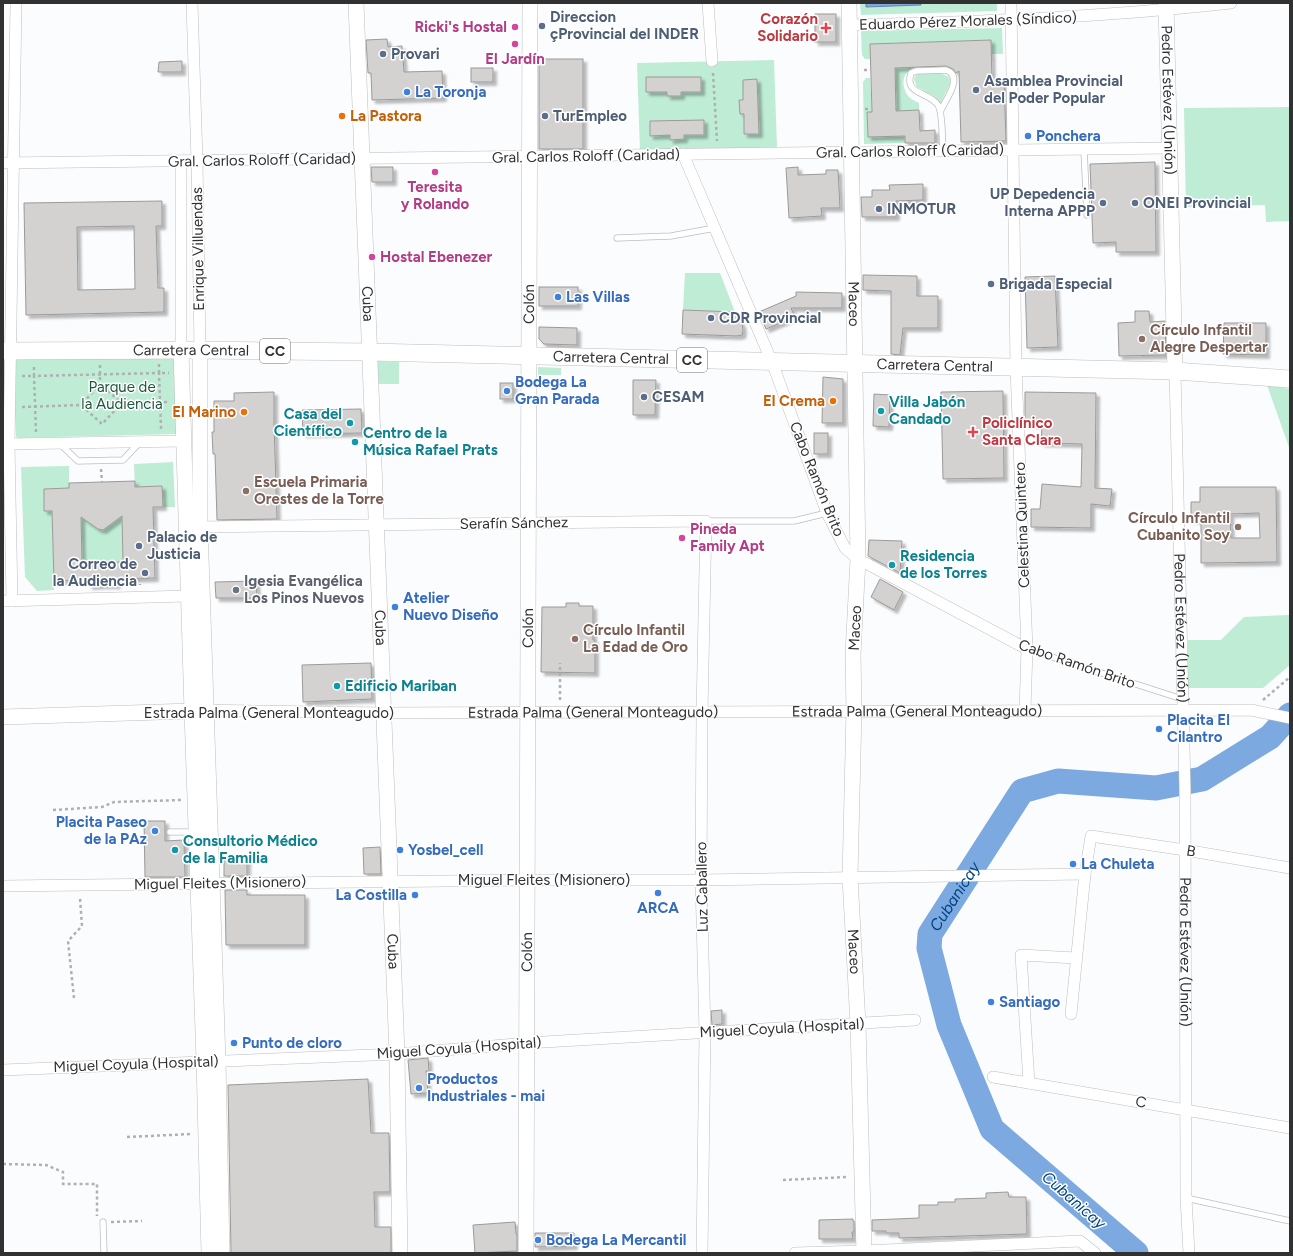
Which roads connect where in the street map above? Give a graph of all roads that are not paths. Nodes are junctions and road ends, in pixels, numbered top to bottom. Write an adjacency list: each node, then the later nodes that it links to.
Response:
1 (16, 3): 24 (street)
2 (192, 3): 23 (street, Enrique Villuendas)
3 (356, 3): 21 (main road, Cuba)
4 (530, 3): 20 (main road, Colón)
5 (708, 3): 12 (street)
6 (849, 3): 11 (main road, Maceo)
7 (1011, 3): 10 (street, Celestina Quintero)
8 (1231, 3): 9 (street, Eduardo Pérez Morales (Síndico))
9 (1166, 7): 10 (street, Eduardo Pérez Morales (Síndico)); 14 (main road, Pedro Estévez (Unión))
10 (1011, 21): 11 (street, Eduardo Pérez Morales (Síndico)); 16 (street, Celestina Quintero)
11 (849, 26): 18 (main road, Maceo)
12 (712, 61)
13 (941, 110): 13 (lane); 17 (lane)
14 (1169, 148): 15 (street, Gral. Carlos Roloff (Caridad)); 36 (main road, Pedro Estévez (Unión))
15 (1084, 149): 16 (street, Gral. Carlos Roloff (Caridad)); 25 (lane)
16 (1013, 150): 17 (street, Gral. Carlos Roloff (Caridad)); 35 (street, Celestina Quintero)
17 (943, 151): 18 (street, Gral. Carlos Roloff (Caridad))
18 (851, 152): 19 (street, Gral. Carlos Roloff (Caridad)); 34 (main road, Maceo)
19 (683, 154): 20 (street, Gral. Carlos Roloff (Caridad)); 26 (street, Cabo Ramón Brito)
20 (530, 156): 21 (street, Gral. Carlos Roloff (Caridad)); 32 (main road, Colón)
21 (362, 159): 23 (street, Gral. Carlos Roloff (Caridad)); 31 (main road, Cuba)
22 (180, 161): 23 (street, Gral. Carlos Roloff (Caridad)); 24 (street, Gral. Carlos Roloff (Caridad)); 28 (street, Enrique Villuendas)
23 (197, 161): 29 (street, Enrique Villuendas)
24 (8, 163): 30 (street)
25 (1087, 215)
26 (714, 228): 27 (lane); 33 (street, Cabo Ramón Brito)
27 (617, 238)
28 (181, 350): 29 (main road, Carretera Central / CC); 30 (main road, Carretera Central / CC); 39 (main road)
29 (200, 350): 31 (main road, Carretera Central / CC); 47 (main road)
30 (7, 352): 37 (street)
31 (369, 352): 32 (main road, Carretera Central / CC); 46 (main road, Cuba)
32 (530, 356): 33 (main road, Carretera Central / CC); 45 (main road, Colón)
33 (772, 362): 34 (main road, Carretera Central / CC); 43 (street, Cabo Ramón Brito)
34 (854, 364): 35 (main road, Carretera Central / CC); 48 (main road, Maceo)
35 (1016, 368): 36 (main road, Carretera Central / CC); 51 (street, Celestina Quintero)
36 (1175, 371): 38 (main road, Carretera Central / CC); 52 (street, Pedro Estévez (Unión))
37 (10, 372): 42 (street)
38 (1290, 379)
39 (183, 441): 40 (street); 49 (main road)
40 (140, 442): 41 (street); 41 (lane)
41 (59, 443): 42 (street)
42 (9, 444): 50 (street)
43 (828, 514): 44 (lane, Serafín Sánchez); 48 (street, Cabo Ramón Brito)
44 (706, 521): 45 (street, Serafín Sánchez); 57 (street, Luz Caballero)
45 (529, 523): 46 (street, Serafín Sánchez); 56 (main road, Colón)
46 (376, 525): 47 (street, Serafín Sánchez); 58 (main road, Cuba)
47 (200, 527): 53 (main road)
48 (858, 559): 51 (street, Cabo Ramón Brito); 54 (main road, Maceo)
49 (188, 596): 50 (street); 53 (main road)
50 (7, 601)
51 (1027, 648): 52 (lane, Cabo Ramón Brito); 55 (street, Celestina Quintero)
52 (1183, 704): 55 (street, Estrada Palma (General Monteagudo)); 60 (street, Estrada Palma (General Monteagudo)); 63 (street, Pedro Estévez (Unión))
53 (199, 710): 58 (street, Estrada Palma (General Monteagudo)); 59 (main road, Estrada Palma (General Monteagudo)); 62 (main road); 70 (main road)
54 (854, 710): 55 (street, Estrada Palma (General Monteagudo)); 57 (street, Estrada Palma (General Monteagudo)); 66 (main road, Maceo)
55 (1025, 710)
56 (528, 712): 57 (street, Estrada Palma (General Monteagudo)); 58 (street, Estrada Palma (General Monteagudo)); 67 (main road, Colón)
57 (702, 712): 68 (street, Luz Caballero)
58 (384, 713): 69 (main road, Cuba)
59 (3, 718)
60 (1290, 718)
61 (170, 832): 62 (lane)
62 (196, 832): 70 (main road)
63 (1185, 850): 64 (street, B); 65 (street, B); 83 (street, Pedro Estévez (Unión))
64 (1290, 868)
65 (1085, 874): 66 (street, Miguel Fleites (Misionero)); 72 (street)
66 (850, 877): 68 (street, Miguel Fleites (Misionero)); 75 (main road, Maceo)
67 (528, 880): 68 (street, Miguel Fleites (Misionero)); 69 (street, Miguel Fleites (Misionero)); 77 (main road, Colón)
68 (701, 880): 76 (street, Luz Caballero)
69 (390, 882): 70 (street, Miguel Fleites (Misionero)); 78 (main road, Cuba)
70 (205, 884): 71 (street, Miguel Fleites (Misionero)); 79 (main road)
71 (3, 886)
72 (1076, 958): 73 (street); 82 (street)
73 (1071, 1014)
74 (915, 1020): 75 (street, Miguel Coyula (Hospital))
75 (858, 1024): 76 (street, Miguel Coyula (Hospital)); 89 (main road, Maceo)
76 (705, 1032): 77 (street, Miguel Coyula (Hospital)); 95 (street, Luz Caballero)
77 (527, 1043): 78 (street, Miguel Coyula (Hospital)); 94 (main road, Colón)
78 (397, 1054): 79 (street, Miguel Coyula (Hospital)); 93 (main road, Cuba)
79 (211, 1061): 80 (street, Miguel Coyula (Hospital)); 91 (main road); 92 (main road)
80 (3, 1070)
81 (993, 1077): 82 (street, C)
82 (1028, 1083): 83 (street, C)
83 (1186, 1110): 84 (street, C); 85 (street, Pedro Estévez (Unión))
84 (1290, 1128)
85 (1186, 1198): 86 (lane); 98 (street, Pedro Estévez (Unión))
86 (1290, 1221)
87 (103, 1222): 90 (lane)
88 (1031, 1248): 89 (street); 97 (street)
89 (864, 1252): 96 (street)
90 (104, 1253)
91 (209, 1253)
92 (222, 1253)
93 (400, 1253)
94 (526, 1253)
95 (702, 1253)
96 (795, 1253)
97 (1095, 1253)
98 (1189, 1253)

